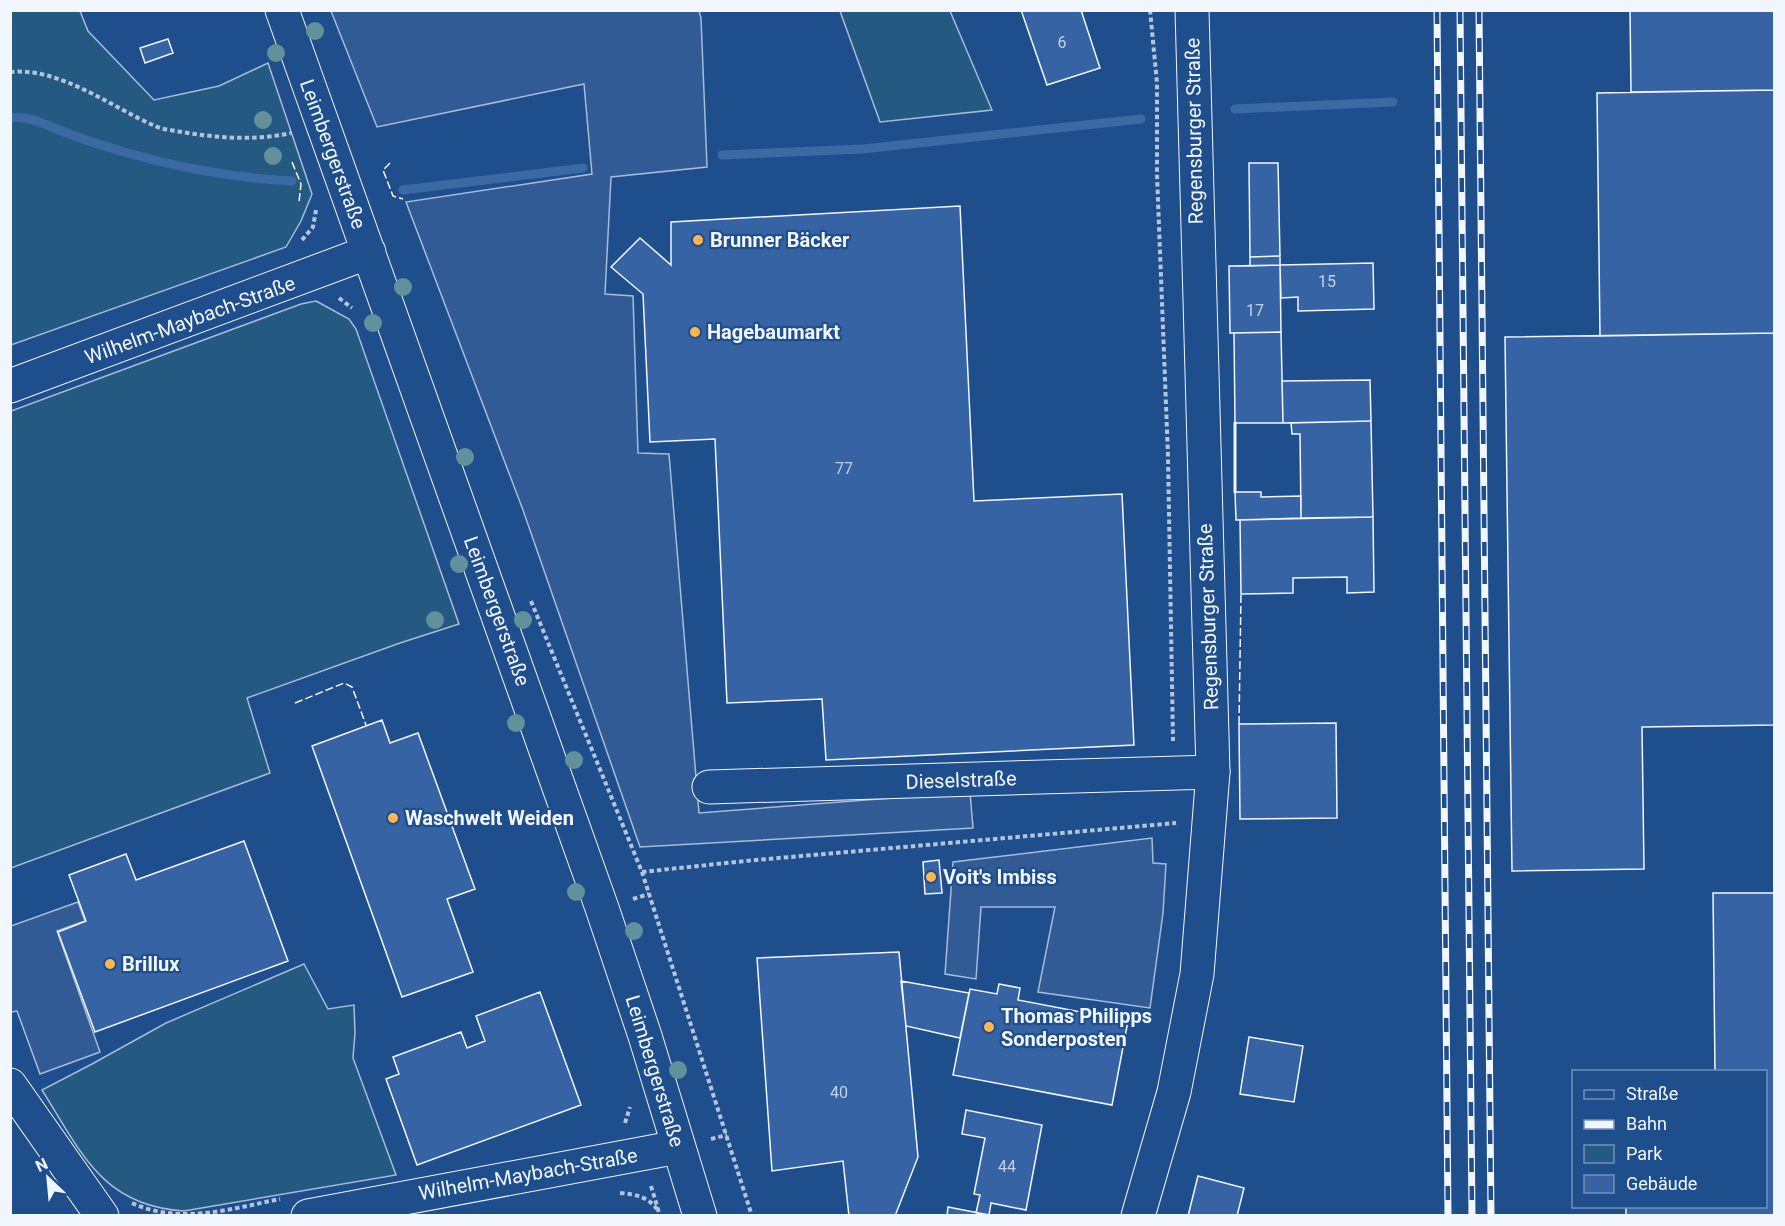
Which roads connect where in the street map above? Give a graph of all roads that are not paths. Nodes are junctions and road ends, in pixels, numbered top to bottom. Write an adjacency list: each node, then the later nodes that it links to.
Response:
1 (282, 10): 3 (street, Leimbergerstraße)
2 (1192, 10): 5 (street, Regensburger Straße)
3 (369, 252): 4 (street, Wilhelm-Maybach-Straße); 8 (street, Leimbergerstraße)
4 (10, 386)
5 (1212, 772): 6 (street, Dieselstraße); 12 (street, Regensburger Straße)
6 (709, 788)
7 (10, 1085): 10 (street)
8 (678, 1147): 9 (street, Wilhelm-Maybach-Straße); 11 (street, Leimbergerstraße)
9 (296, 1207)
10 (116, 1209)
11 (700, 1215)
12 (1137, 1215)

